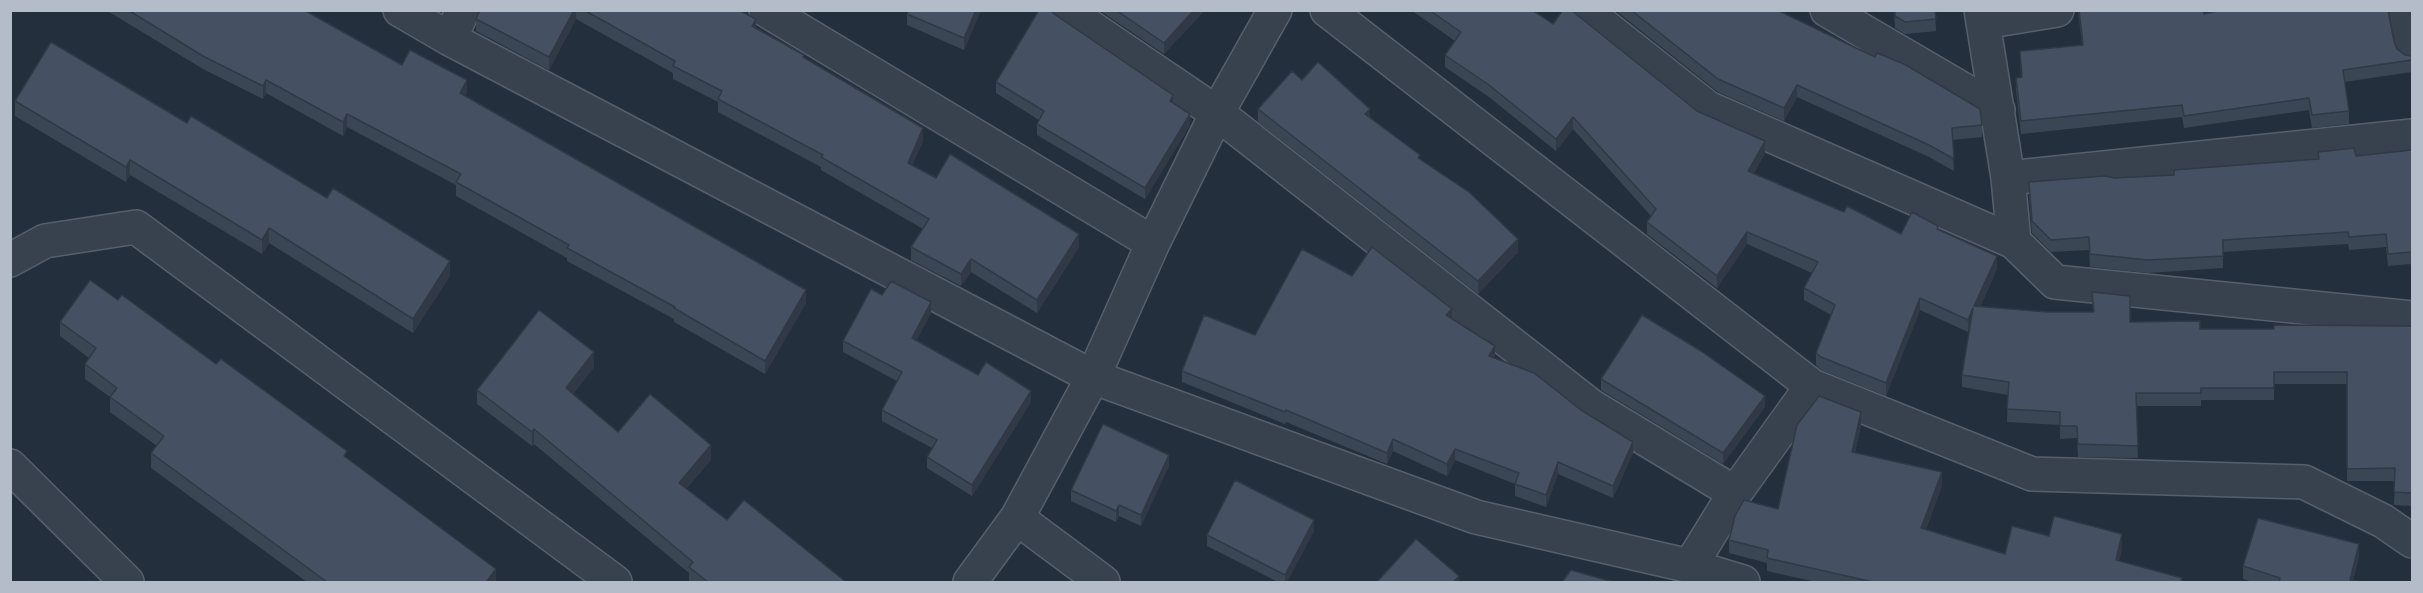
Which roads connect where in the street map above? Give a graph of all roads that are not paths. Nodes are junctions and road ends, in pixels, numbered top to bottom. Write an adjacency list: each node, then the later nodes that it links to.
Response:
1 (400, 10): 11 (street)
2 (766, 10): 18 (street)
3 (1065, 10): 14 (street)
4 (1275, 10): 14 (street)
5 (1327, 10): 22 (street)
6 (1584, 10): 17 (street)
7 (1827, 10): 13 (street)
8 (2056, 10): 10 (street)
9 (2405, 10): 12 (street)
10 (1982, 16): 13 (street)
11 (456, 25): 21 (street)
12 (2412, 50)
13 (1998, 110): 16 (street)
14 (1217, 113): 18 (street); 24 (street)
15 (2412, 136): 16 (street)
16 (2008, 178): 17 (street)
17 (2014, 242): 20 (street)
18 (1153, 243): 21 (street)
19 (10, 260): 29 (street)
20 (2412, 318)
21 (1094, 376): 25 (street); 27 (street)
22 (1812, 386): 24 (street); 26 (street)
23 (10, 466): 28 (street)
24 (1735, 493): 27 (street)
25 (1017, 518): 30 (street); 31 (street)
26 (2412, 541)
27 (1690, 566): 32 (street)
28 (127, 582)
29 (615, 582)
30 (969, 582)
31 (1103, 582)
32 (1743, 582)

